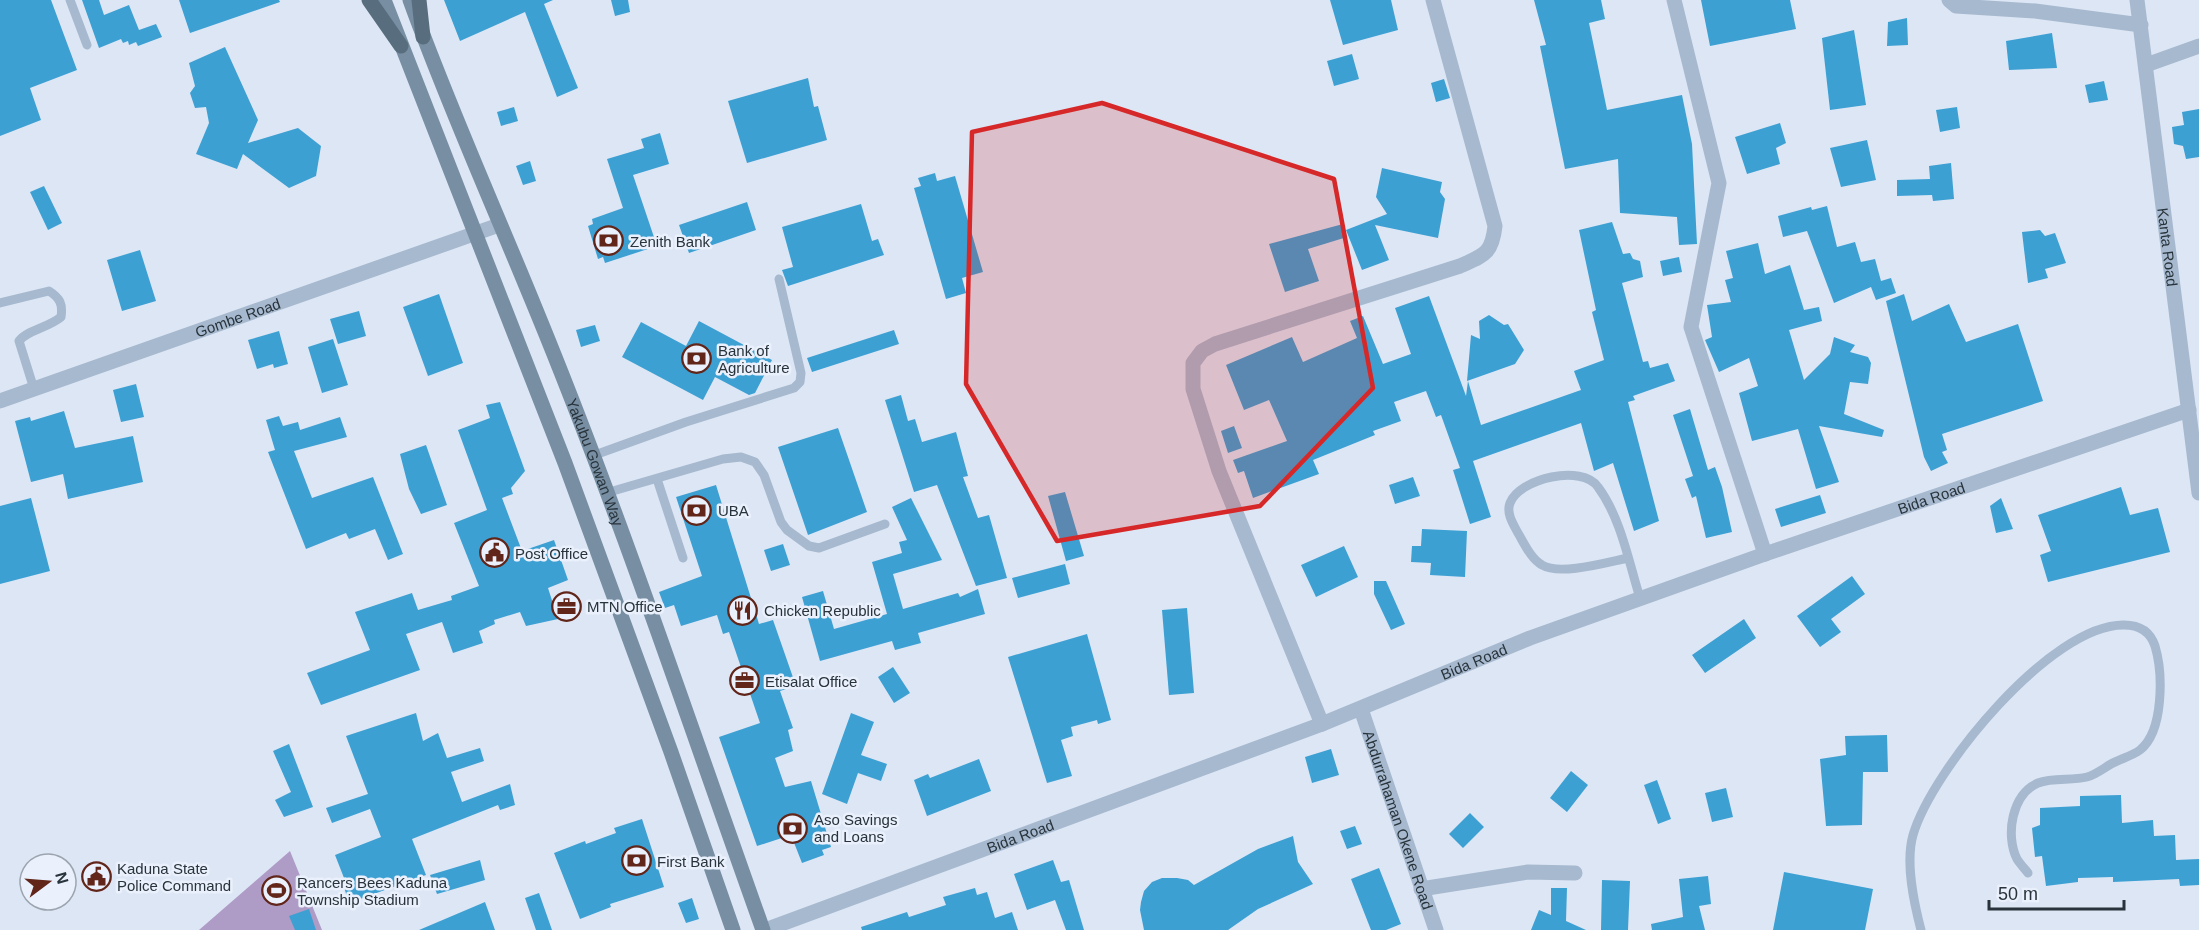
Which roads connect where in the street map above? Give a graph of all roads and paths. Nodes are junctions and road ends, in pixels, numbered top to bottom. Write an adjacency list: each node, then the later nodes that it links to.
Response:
1 (70, 0): 12 (lane)
2 (369, 0): 13 (main road)
3 (384, 0): 13 (street, Yakubu Gowan Way)
4 (410, 0): 11 (street, Yakubu Gowan Way)
5 (419, 0): 11 (main road)
6 (1433, 0): 33 (street)
7 (1674, 0): 28 (street)
8 (1949, 0): 10 (street)
9 (2138, 0): 10 (street, Kanta Road)
10 (2141, 25): 15 (street, Kanta Road)
11 (423, 37): 16 (street, Yakubu Gowan Way)
12 (87, 45)
13 (401, 46): 17 (street, Yakubu Gowan Way)
14 (2199, 46): 15 (street)
15 (2146, 65): 22 (street, Kanta Road)
16 (499, 225): 17 (street, Gombe Road); 23 (street, Yakubu Gowan Way)
17 (474, 234): 20 (street, Gombe Road); 37 (street, Yakubu Gowan Way)
18 (778, 279): 23 (lane)
19 (0, 303): 20 (lane)
20 (34, 389): 21 (street, Gombe Road)
21 (0, 401)
22 (2189, 410): 26 (street, Kanta Road); 28 (street, Bida Road)
23 (592, 456): 25 (street, Yakubu Gowan Way)
24 (657, 479): 25 (lane); 27 (lane); 29 (lane)
25 (606, 493): 38 (street, Yakubu Gowan Way)
26 (2199, 493)
27 (885, 524)
28 (1765, 554): 31 (street, Bida Road)
29 (683, 558)
30 (1628, 558): 30 (lane); 31 (lane)
31 (1640, 598): 32 (street, Bida Road)
32 (1361, 709): 33 (street, Bida Road); 36 (street, Abdurrahaman Okene Road)
33 (1322, 724): 38 (street, Bida Road)
34 (1575, 873): 36 (street)
35 (2028, 873): 40 (lane)
36 (1421, 889): 39 (street, Abdurrahaman Okene Road)
37 (733, 930)
38 (764, 930)
39 (1436, 930)
40 (1921, 930)

